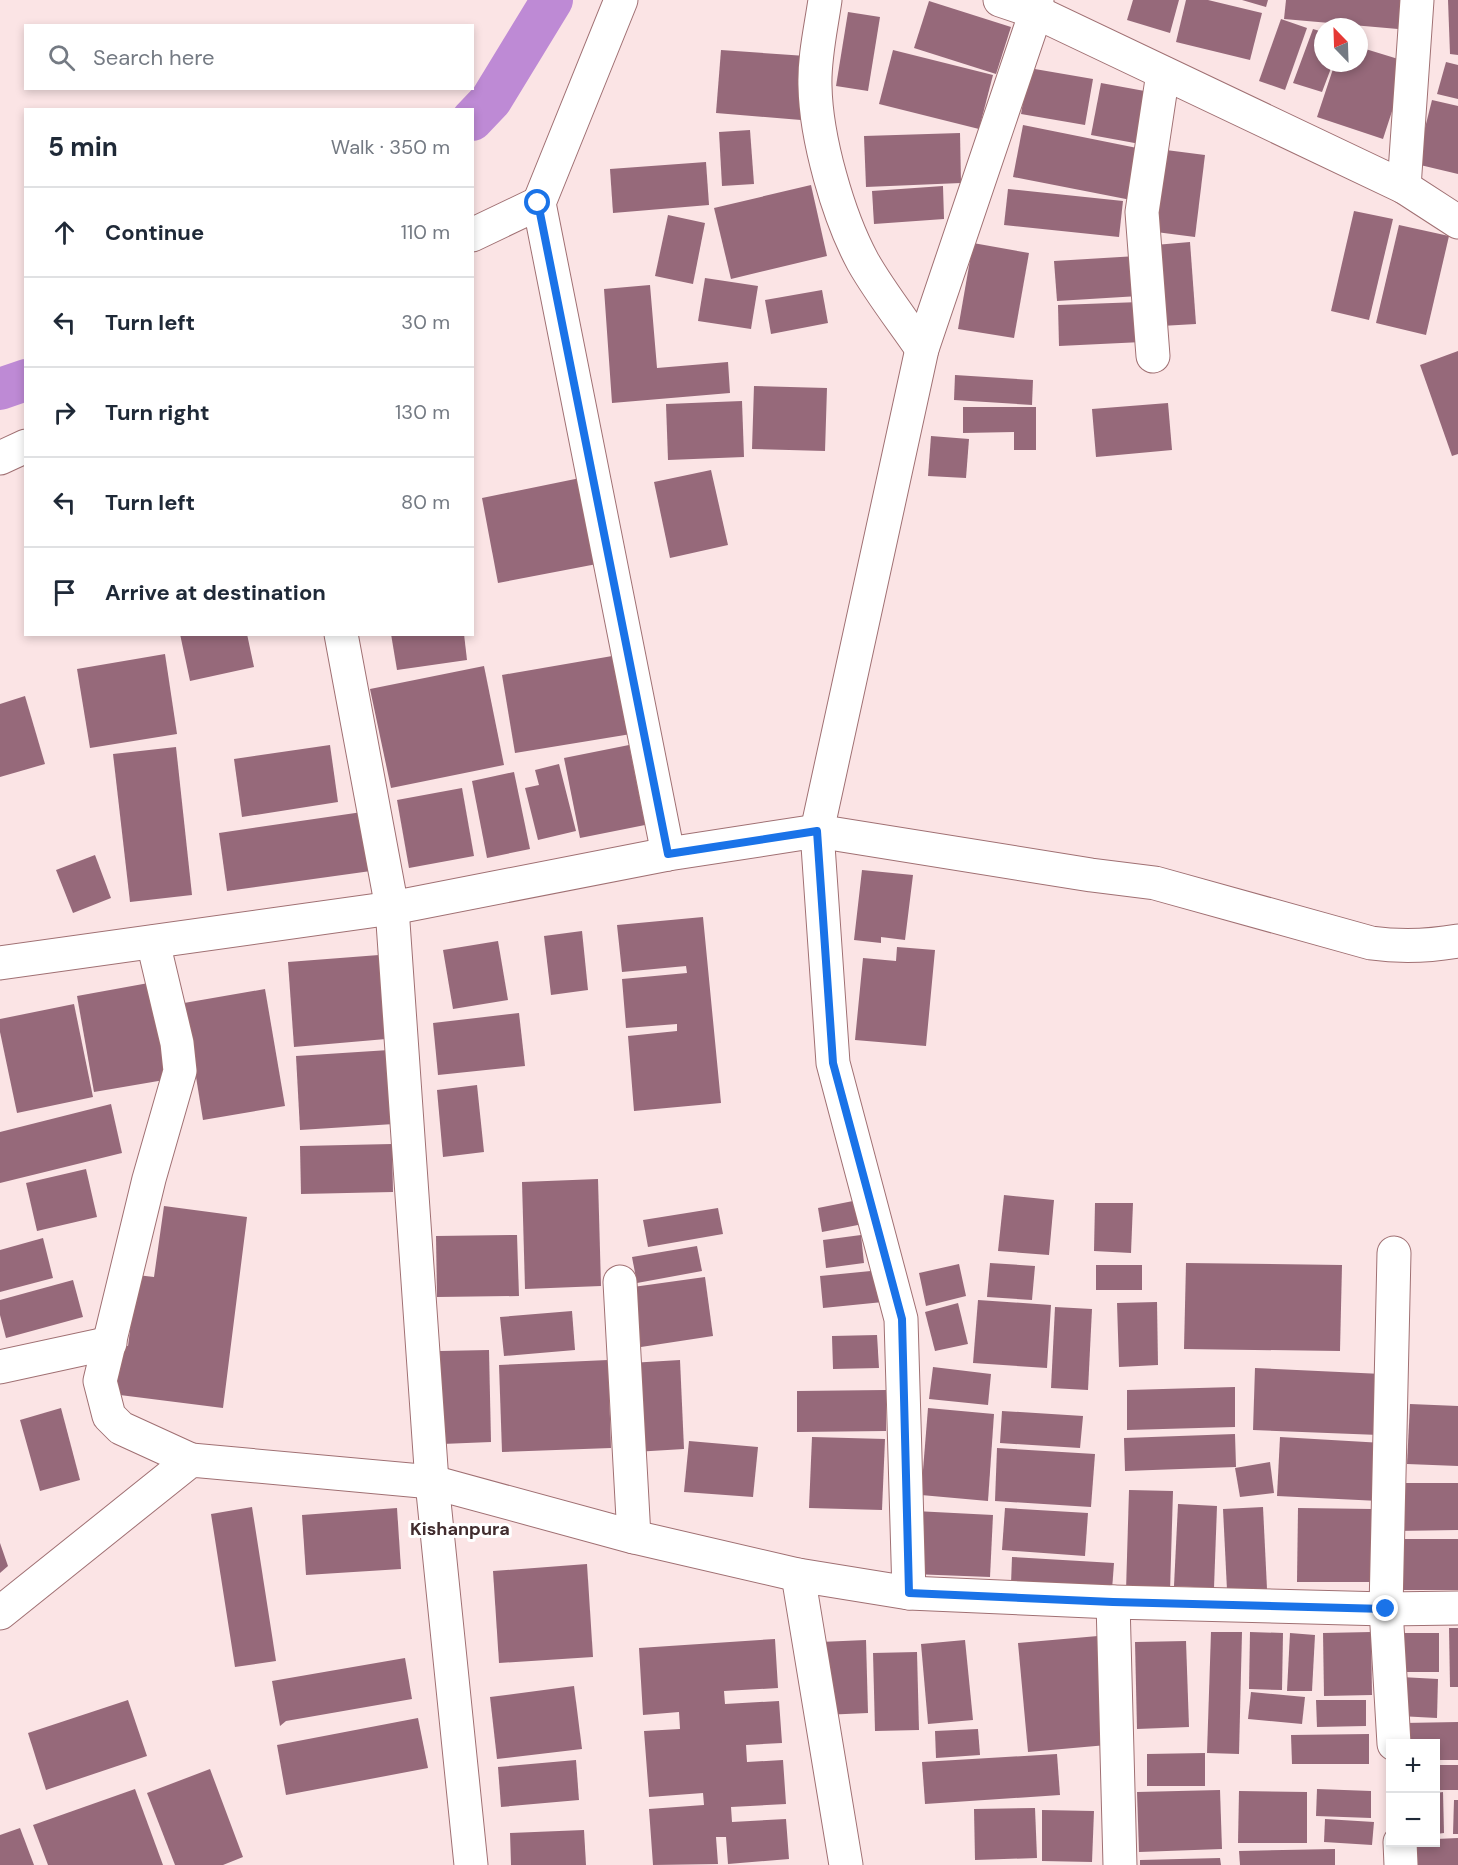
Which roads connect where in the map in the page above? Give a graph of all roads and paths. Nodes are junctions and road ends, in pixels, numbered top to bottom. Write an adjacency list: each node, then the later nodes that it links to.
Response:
1 (621, 0): 8 (street)
2 (825, 0): 11 (street)
3 (1000, 0): 5 (street)
4 (1417, 0): 7 (street)
5 (1036, 6): 6 (street); 11 (street)
6 (1163, 73): 7 (street); 12 (street)
7 (1404, 187): 9 (street)
8 (538, 203): 10 (street); 17 (street)
9 (1458, 222)
10 (474, 234)
11 (922, 349): 16 (street)
12 (1153, 356)
13 (24, 447): 14 (street)
14 (0, 458)
15 (341, 636): 18 (street)
16 (817, 831): 17 (street); 19 (street); 30 (street)
17 (668, 854): 18 (street)
18 (392, 908): 20 (street); 27 (street)
19 (1458, 941)
20 (153, 942): 21 (street); 24 (street)
21 (0, 963)
22 (1394, 1253): 33 (street)
23 (620, 1282): 28 (street)
24 (110, 1343): 25 (street); 26 (street)
25 (0, 1367)
26 (191, 1460): 27 (street); 34 (street)
27 (432, 1482): 28 (street); 37 (street)
28 (634, 1537): 29 (street)
29 (798, 1575): 30 (street); 38 (street)
30 (909, 1593): 31 (street)
31 (1113, 1602): 33 (street); 39 (street)
32 (1458, 1608): 33 (street)
33 (1386, 1609): 35 (street)
34 (0, 1612)
35 (1394, 1739)
36 (1400, 1847): 40 (street)
37 (471, 1865)
38 (846, 1865)
39 (1120, 1865)
40 (1401, 1865)

